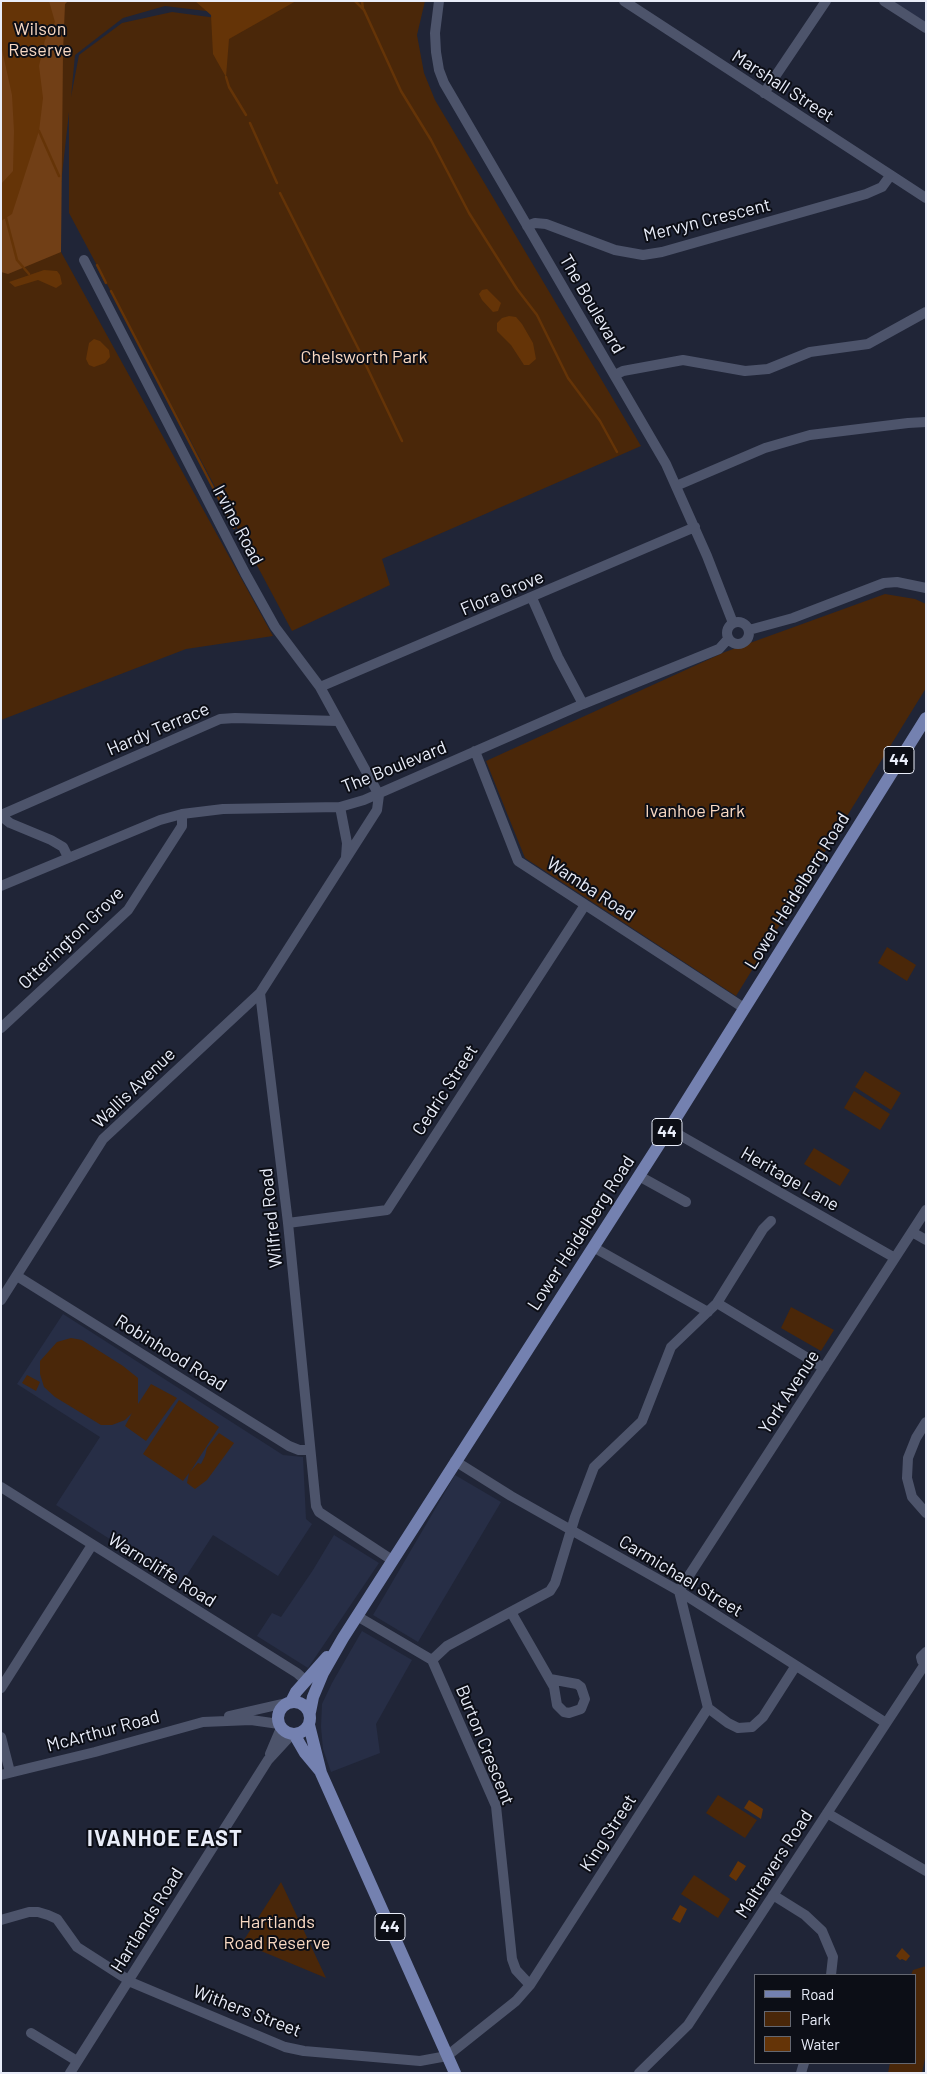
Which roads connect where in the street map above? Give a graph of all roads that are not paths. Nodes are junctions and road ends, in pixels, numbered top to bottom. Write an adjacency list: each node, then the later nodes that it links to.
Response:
1 (439, 1): 9 (street, The Boulevard)
2 (624, 1): 6 (street, Marshall Street)
3 (826, 1): 6 (street)
4 (884, 1): 5 (street)
5 (926, 28)
6 (764, 93): 7 (street, Marshall Street)
7 (890, 176): 8 (street, Marshall Street); 9 (street, Mervyn Crescent)
8 (926, 198)
9 (527, 226): 12 (street, The Boulevard)
10 (84, 260): 21 (street, Irvine Road)
11 (926, 312): 12 (street)
12 (615, 375): 14 (street, The Boulevard)
13 (926, 422): 14 (street)
14 (676, 486): 15 (street, The Boulevard)
15 (695, 527): 17 (street, Flora Grove); 18 (street, The Boulevard)
16 (926, 588): 19 (street)
17 (532, 598): 21 (street, Flora Grove); 22 (street)
18 (733, 623): 19 (street); 20 (street)
19 (749, 630): 20 (street)
20 (728, 639): 22 (street, The Boulevard)
21 (320, 687): 24 (street, Irvine Road)
22 (583, 704): 25 (street, The Boulevard)
23 (926, 718): 35 (main road, Lower Heidelberg Road / 44)
24 (337, 721): 26 (street, Irvine Road); 29 (street, Hardy Terrace)
25 (475, 751): 26 (street, The Boulevard); 33 (street, Wamba Road)
26 (379, 795): 27 (street, The Boulevard); 31 (street)
27 (340, 807): 28 (street, The Boulevard); 31 (street)
28 (182, 814): 30 (street, The Boulevard); 36 (street, Otterington Grove)
29 (1, 815): 30 (street)
30 (68, 857): 32 (street, The Boulevard)
31 (346, 858): 34 (street)
32 (1, 886)
33 (585, 905): 35 (street, Wamba Road); 41 (street, Cedric Street)
34 (260, 993): 41 (street, Wilfred Road); 47 (street, Wallis Avenue)
35 (744, 1008): 37 (main road, Lower Heidelberg Road / 44)
36 (1, 1028)
37 (669, 1129): 38 (main road, Lower Heidelberg Road / 44); 46 (street, Heritage Lane)
38 (639, 1176): 39 (street); 45 (main road, Lower Heidelberg Road / 44)
39 (686, 1202)
40 (926, 1210): 43 (street, York Avenue)
41 (288, 1222): 53 (street, Wilfred Road)
42 (771, 1222): 49 (street)
43 (912, 1232): 44 (street); 46 (street, York Avenue)
44 (926, 1240)
45 (593, 1247): 50 (street); 54 (main road, Lower Heidelberg Road / 44)
46 (895, 1258): 51 (street, York Avenue)
47 (17, 1276): 48 (street, Wallis Avenue); 53 (street, Robinhood Road)
48 (1, 1300)
49 (717, 1303): 50 (street); 51 (street)
50 (708, 1312): 57 (street)
51 (824, 1368): 60 (street, York Avenue)
52 (926, 1422): 56 (street)
53 (310, 1450): 59 (street, Wilfred Road)
54 (456, 1462): 57 (street, Carmichael Street); 59 (main road, Lower Heidelberg Road / 44)
55 (1, 1487): 58 (street, Warncliffe Road)
56 (926, 1513)
57 (571, 1529): 60 (street, Carmichael Street); 61 (street)
58 (92, 1545): 69 (street, Warncliffe Road); 70 (street)
59 (392, 1560): 62 (main road, Lower Heidelberg Road / 44)
60 (679, 1592): 67 (street, Carmichael Street); 72 (street)
61 (511, 1612): 65 (street); 68 (street)
62 (357, 1616): 63 (main road, Lower Heidelberg Road / 44); 65 (street)
63 (343, 1638): 69 (main road, Lower Heidelberg Road / 44); 73 (main road, Lower Heidelberg Road / 44)
64 (926, 1652): 66 (street)
65 (432, 1660): 87 (street, Burton Crescent)
66 (925, 1664): 75 (street, Maltravers Road)
67 (795, 1666): 72 (street); 75 (street, Carmichael Street)
68 (550, 1679)
69 (306, 1681): 71 (main road, Lower Heidelberg Road / 44)
70 (1, 1688)
71 (288, 1702): 73 (main road); 74 (street, McArthur Road); 77 (main road, 44)
72 (708, 1708): 87 (street, King Street)
73 (310, 1712): 76 (main road, 44)
74 (214, 1720): 77 (street, McArthur Road); 79 (street, McArthur Road)
75 (886, 1723): 81 (street, Maltravers Road)
76 (309, 1725): 77 (main road); 80 (main road, 44)
77 (286, 1730): 80 (main road, 44); 86 (street, Hartlands Road)
78 (1, 1737): 79 (street)
79 (6, 1773)
80 (321, 1773): 89 (main road, 44)
81 (827, 1813): 82 (street); 83 (street, Maltravers Road)
82 (926, 1871)
83 (773, 1895): 85 (street); 93 (street, Maltravers Road)
84 (1, 1920): 86 (street, Withers Street)
85 (831, 1974)
86 (129, 1980): 89 (street, Withers Street); 90 (street, Hartlands Road)
87 (530, 1985): 89 (street, King Street)
88 (31, 2034): 90 (street)
89 (447, 2056): 92 (main road, 44)
90 (77, 2061): 91 (street, Hartlands Road)
91 (70, 2073)
92 (455, 2073)
93 (639, 2073)

